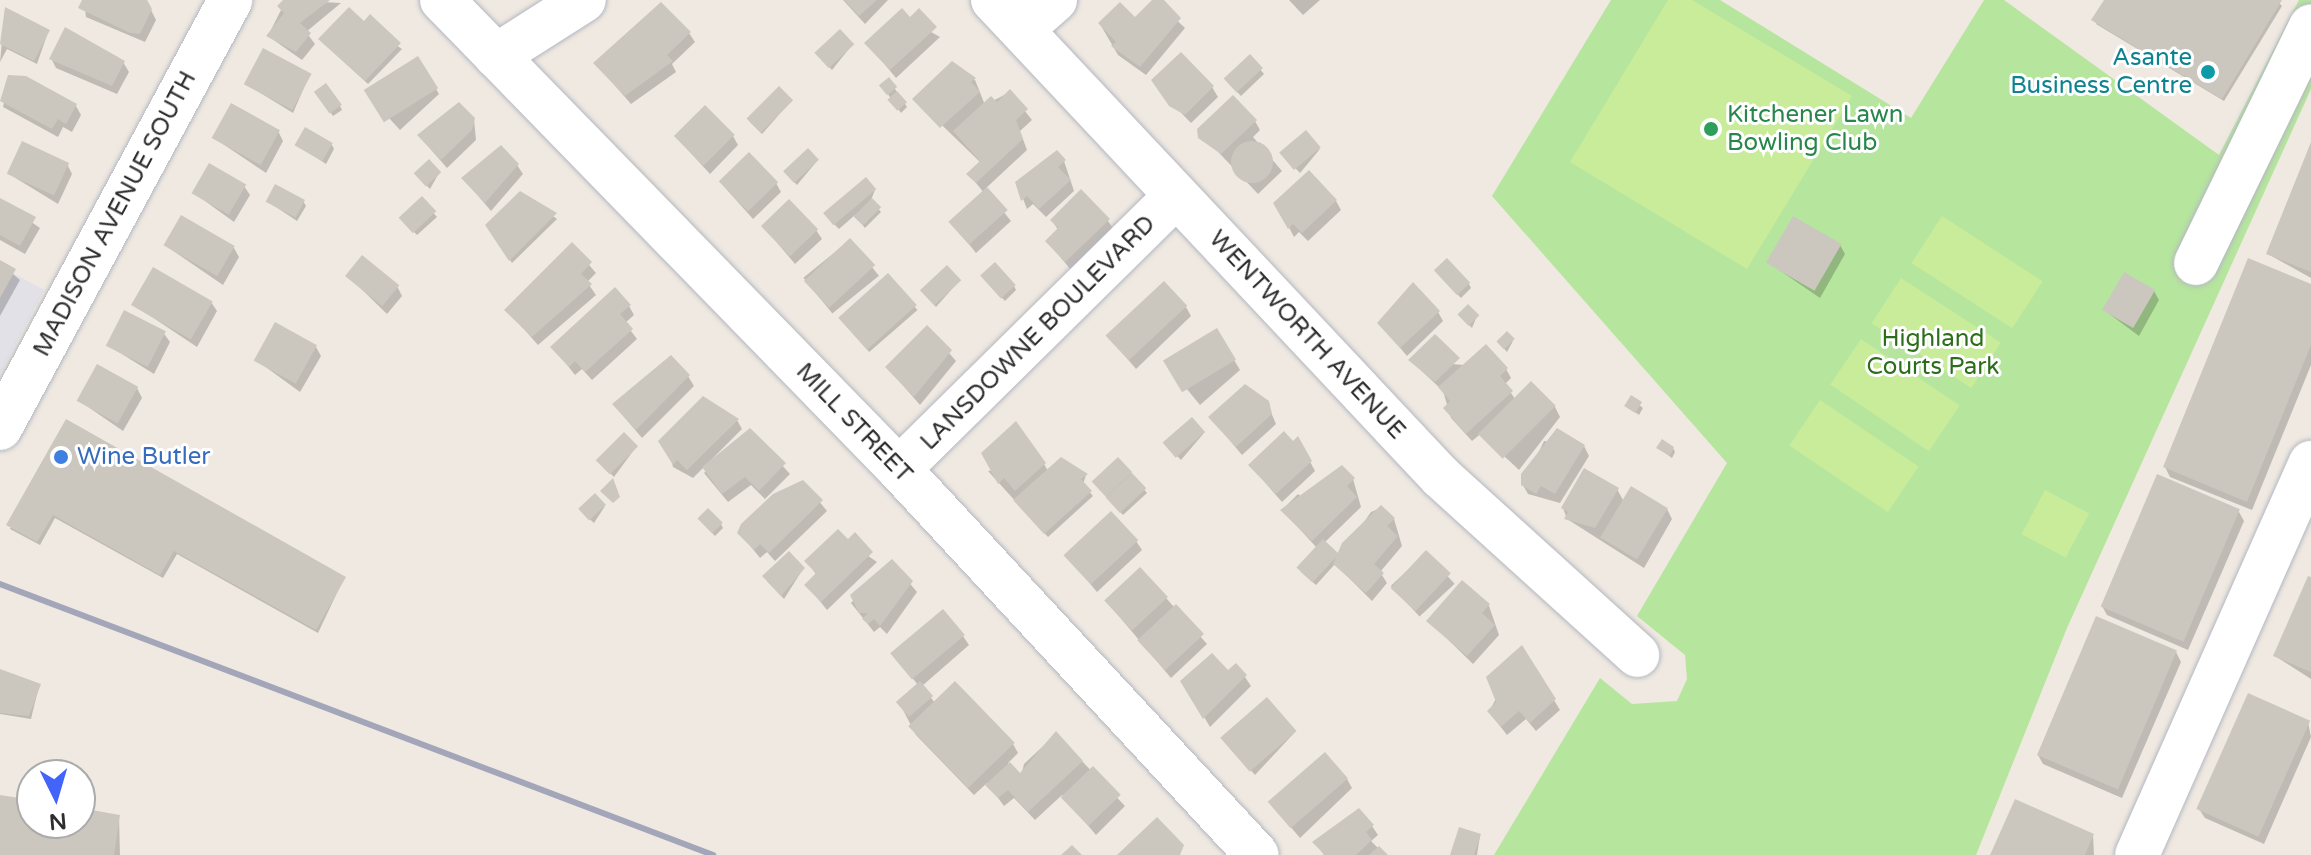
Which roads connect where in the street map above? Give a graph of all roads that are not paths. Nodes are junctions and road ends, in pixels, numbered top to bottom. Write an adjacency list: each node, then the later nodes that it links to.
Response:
1 (230, 0): 10 (street, MADISON AVENUE SOUTH)
2 (442, 0): 7 (street, MILL STREET)
3 (584, 0): 7 (street)
4 (1055, 0): 5 (street)
5 (1008, 15): 8 (street, WENTWORTH AVENUE)
6 (2311, 26): 9 (street)
7 (496, 56): 12 (street, MILL STREET)
8 (1176, 196): 12 (street, LANSDOWNE BOULEVARD); 14 (street, WENTWORTH AVENUE)
9 (2196, 263)
10 (0, 428)
11 (2311, 463): 13 (street)
12 (899, 469): 15 (street, MILL STREET)
13 (2297, 533): 16 (street)
14 (1637, 655)
15 (1257, 855)
16 (2137, 855)

